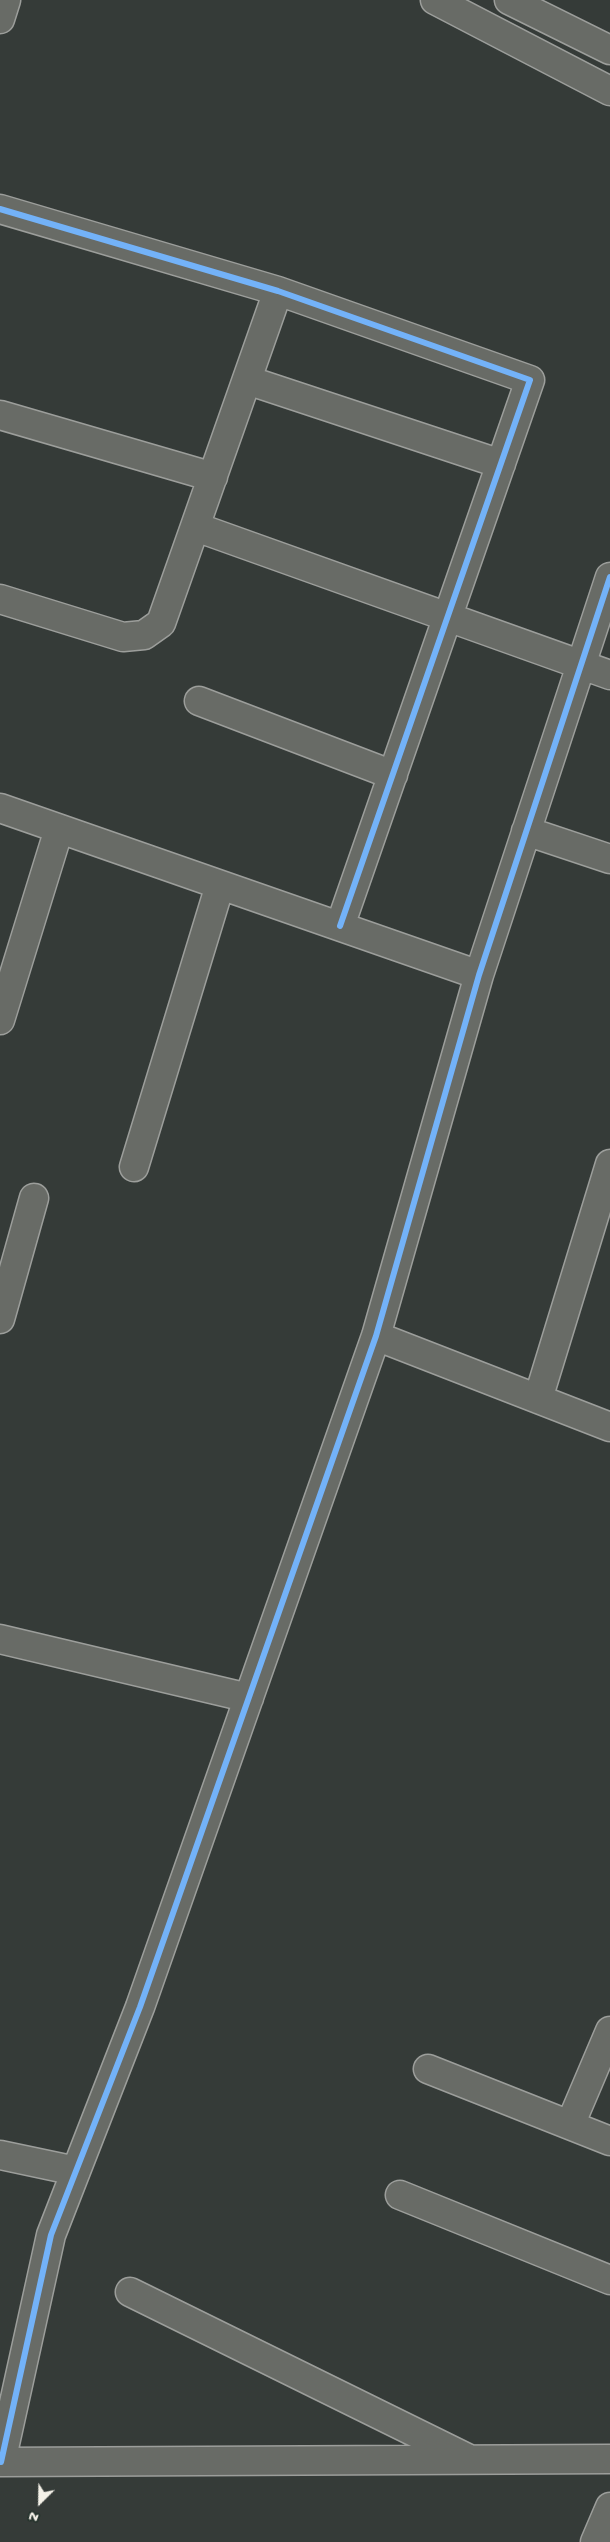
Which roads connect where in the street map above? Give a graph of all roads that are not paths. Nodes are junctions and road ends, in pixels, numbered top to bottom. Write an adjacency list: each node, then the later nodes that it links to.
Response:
1 (6, 0): 4 (street)
2 (435, 0): 6 (street)
3 (509, 0): 5 (street)
4 (0, 18)
5 (610, 50)
6 (610, 90)
7 (0, 209): 8 (street)
8 (278, 291): 9 (street); 11 (street)
9 (247, 380): 11 (street); 12 (street)
10 (0, 415): 12 (street)
11 (501, 464): 16 (street)
12 (213, 477): 13 (street)
13 (196, 527): 15 (street); 16 (street)
14 (610, 577): 17 (street)
15 (0, 599)
16 (448, 616): 17 (street); 20 (street)
17 (582, 664): 18 (street); 23 (street)
18 (610, 675)
19 (199, 701): 20 (street)
20 (392, 774): 26 (street)
21 (0, 808): 22 (street)
22 (59, 829): 25 (street); 28 (street)
23 (526, 831): 24 (street); 27 (street)
24 (610, 859)
25 (220, 885): 26 (street); 30 (street)
26 (340, 926): 27 (street)
27 (479, 975): 33 (street)
28 (0, 1020)
29 (610, 1164): 34 (street)
30 (134, 1166)
31 (34, 1198): 32 (street)
32 (0, 1319)
33 (376, 1336): 34 (street); 37 (street)
34 (538, 1400): 35 (street)
35 (610, 1427)
36 (0, 1639): 37 (street)
37 (249, 1698): 43 (street)
38 (610, 2031): 40 (street)
39 (428, 2069): 40 (street)
40 (570, 2125): 41 (street)
41 (610, 2141)
42 (0, 2155): 43 (street)
43 (76, 2170): 49 (street)
44 (400, 2195): 45 (street)
45 (610, 2280)
46 (130, 2292): 48 (street)
47 (610, 2459): 48 (street)
48 (473, 2461): 49 (street)
49 (0, 2462)
50 (610, 2507): 51 (street)
51 (595, 2542)

